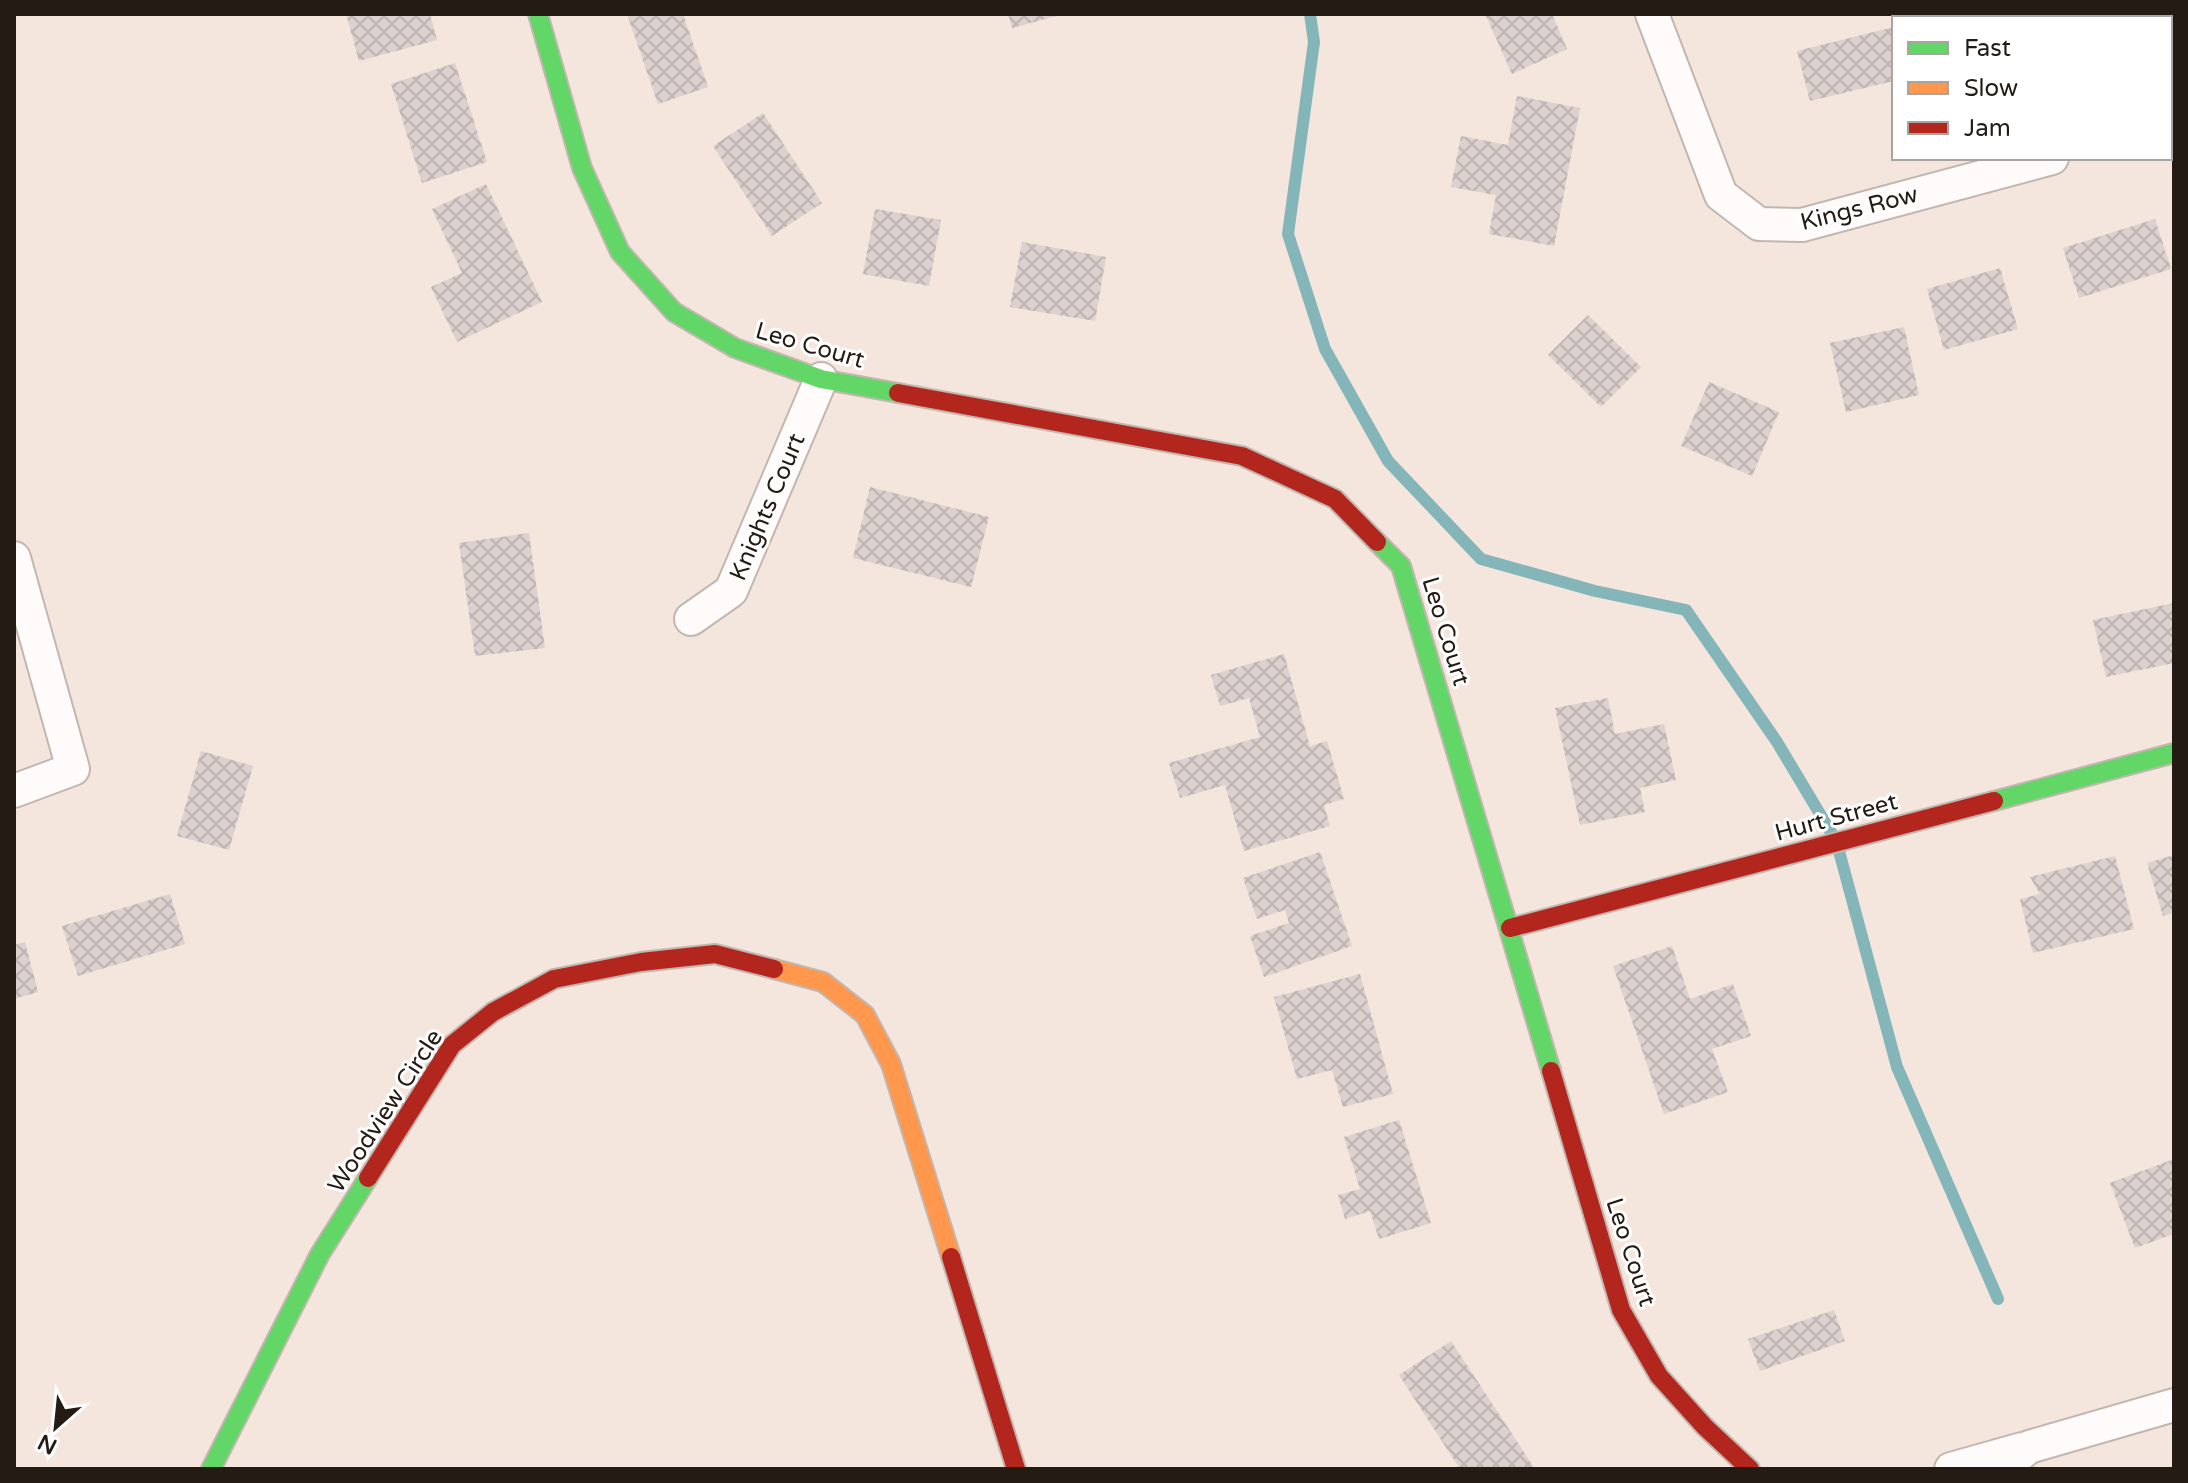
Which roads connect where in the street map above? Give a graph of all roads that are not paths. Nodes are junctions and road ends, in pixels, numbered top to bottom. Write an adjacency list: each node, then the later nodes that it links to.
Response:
1 (538, 14): 4 (street, Leo Court)
2 (1652, 14): 3 (street, Kings Row)
3 (2045, 160)
4 (821, 379): 6 (street, Knights Court); 9 (street, Leo Court)
5 (14, 558): 8 (street)
6 (691, 619)
7 (2174, 753): 9 (street, Hurt Street)
8 (14, 791)
9 (1510, 928): 14 (street, Leo Court)
10 (2174, 1405): 11 (street)
11 (2029, 1447): 15 (street); 16 (street)
12 (211, 1469): 13 (street, Woodview Circle)
13 (1016, 1469)
14 (1750, 1469)
15 (1951, 1469)
16 (2001, 1469)

